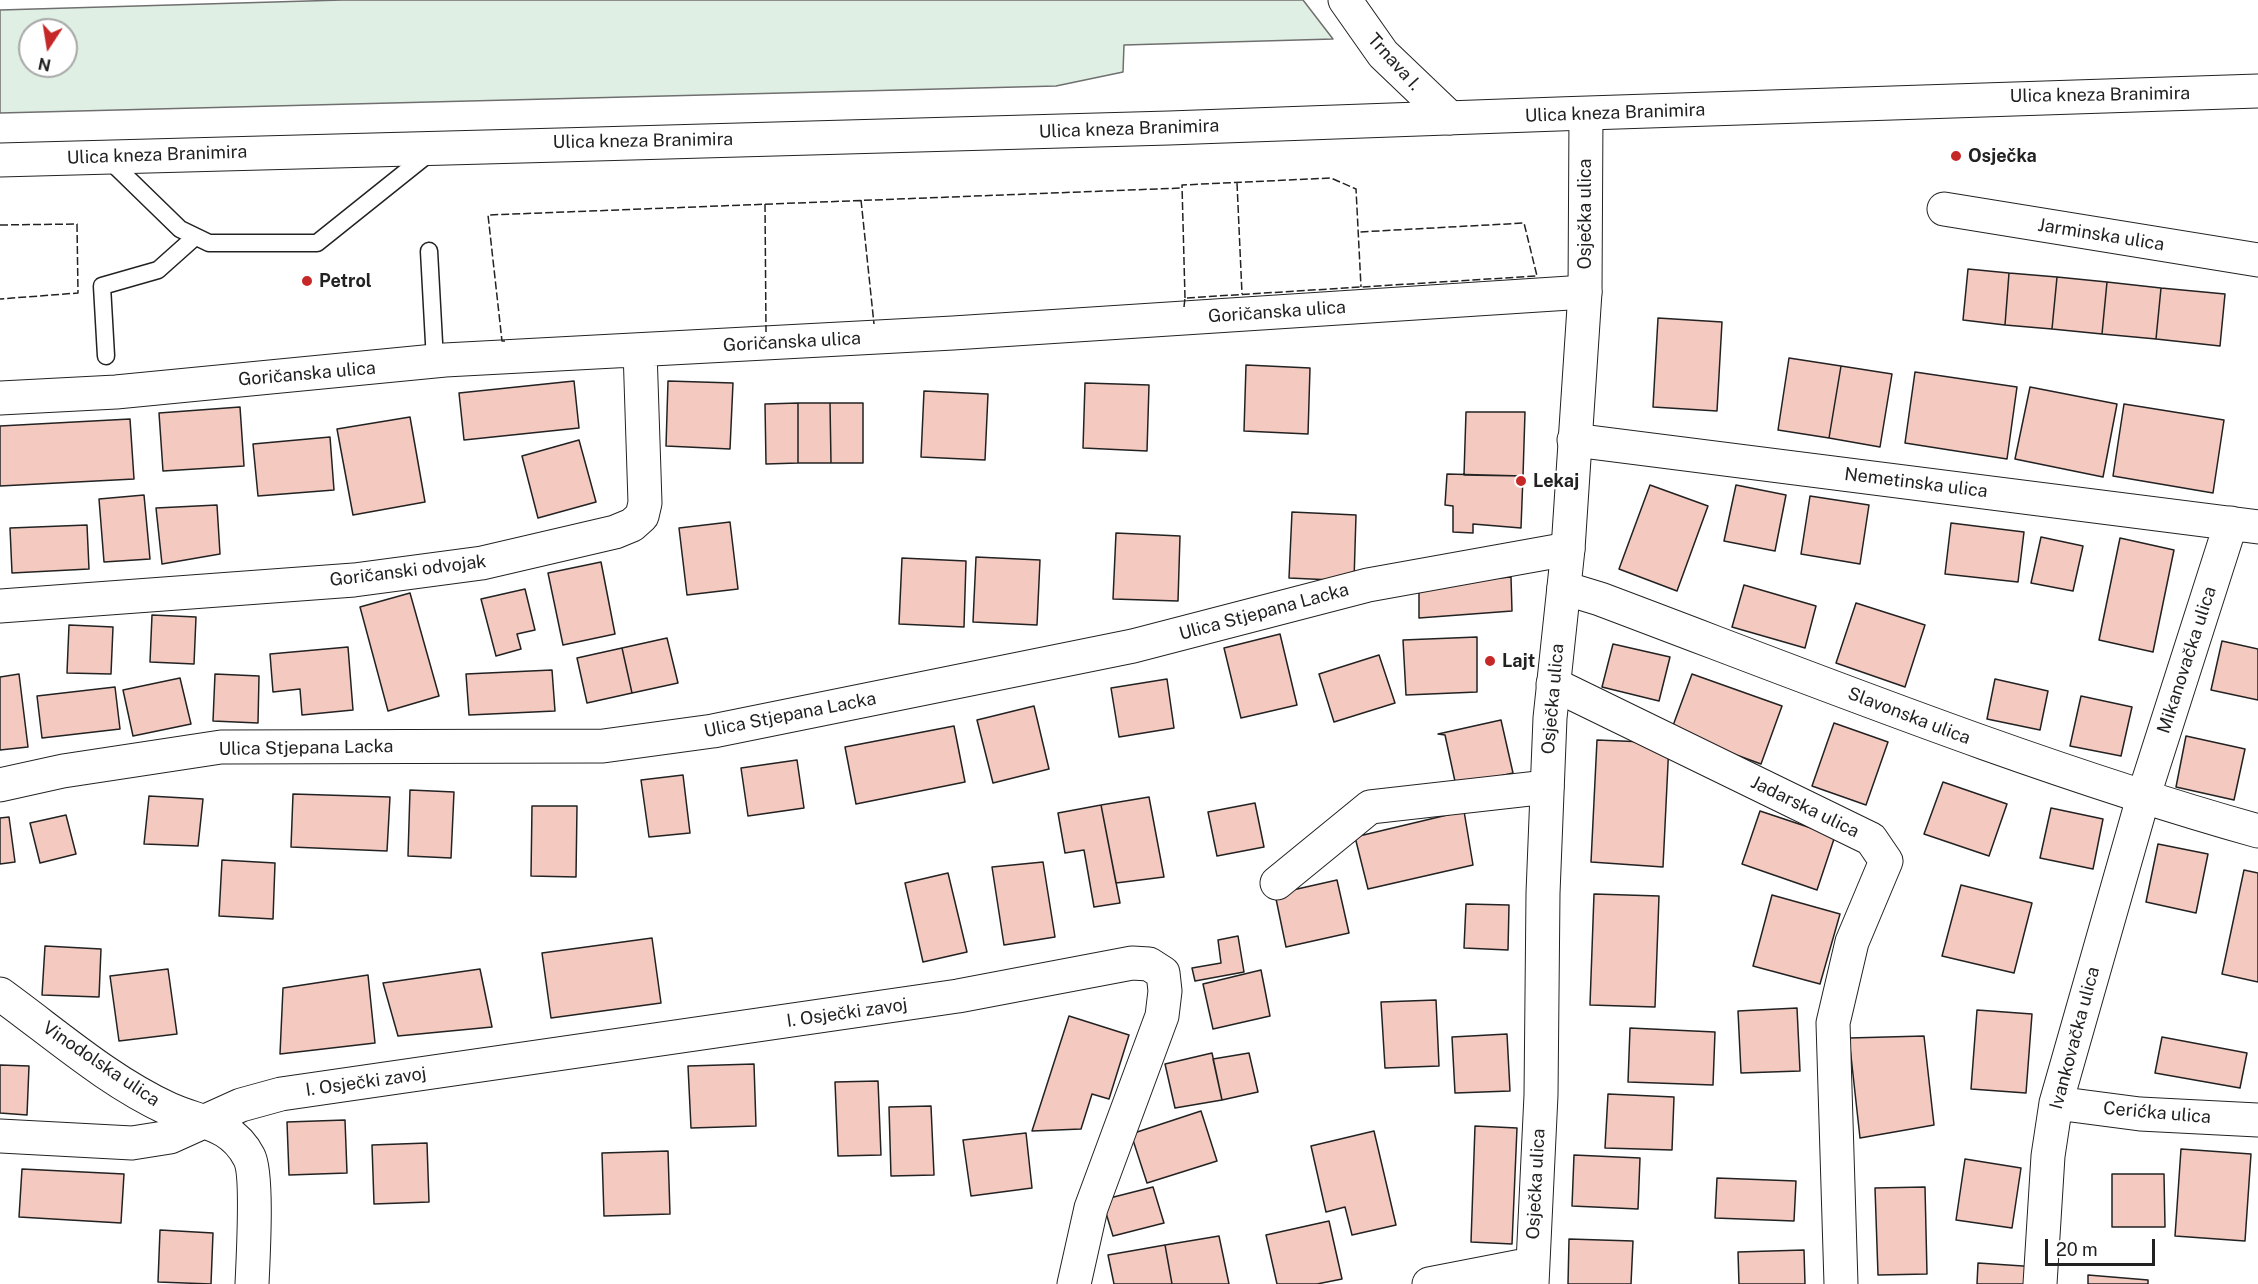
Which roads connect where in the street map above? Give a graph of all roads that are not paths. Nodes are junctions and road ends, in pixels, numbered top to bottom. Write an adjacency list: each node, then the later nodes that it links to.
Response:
1 (1345, 0): 4 (street, Trnava I.)
2 (2258, 91): 3 (street, Ulica kneza Branimira)
3 (1586, 114): 4 (street, Ulica kneza Branimira); 12 (street, Osječka ulica)
4 (1450, 118): 5 (street, Ulica kneza Branimira)
5 (438, 146): 6 (street, Ulica kneza Branimira); 9 (lane)
6 (106, 157): 7 (street, Ulica kneza Branimira); 9 (lane)
7 (0, 160)
8 (1944, 209): 11 (street, Jarminska ulica)
9 (195, 237): 14 (lane)
10 (429, 251): 15 (lane)
11 (2258, 260)
12 (1585, 292): 13 (street, Goričanska ulica); 17 (street, Osječka ulica)
13 (640, 350): 15 (street, Goričanska ulica); 21 (street, Goričanski odvojak)
14 (106, 356)
15 (435, 361): 16 (street, Goričanska ulica)
16 (0, 398)
17 (1574, 440): 18 (street, Nemetinska ulica); 19 (street, Osječka ulica)
18 (2244, 525): 25 (street, Mikanovačka ulica)
19 (1568, 549): 20 (street, Osječka ulica); 23 (street, Ulica Stjepana Lacka)
20 (1564, 588): 22 (street, Osječka ulica); 25 (street, Slavonska ulica)
21 (0, 606)
22 (1553, 684): 24 (street, Osječka ulica); 37 (street, Jadarska ulica)
23 (0, 785)
24 (1547, 787): 27 (street); 33 (street, Osječka ulica)
25 (2143, 798): 26 (street, Slavonska ulica); 29 (street, Ivankovačka ulica)
26 (2258, 831)
27 (1277, 883)
28 (0, 994): 31 (street, Vinodolska ulica)
29 (2056, 1103): 30 (street, Cerićka ulica); 38 (street, Ivankovačka ulica)
30 (2258, 1120)
31 (209, 1121): 32 (street); 34 (street, Vinodolska ulica); 35 (street, I. Osječki zavoj)
32 (0, 1137)
33 (1532, 1274): 36 (street)
34 (252, 1284)
35 (1074, 1284)
36 (1429, 1284)
37 (1841, 1284)
38 (2040, 1284)

